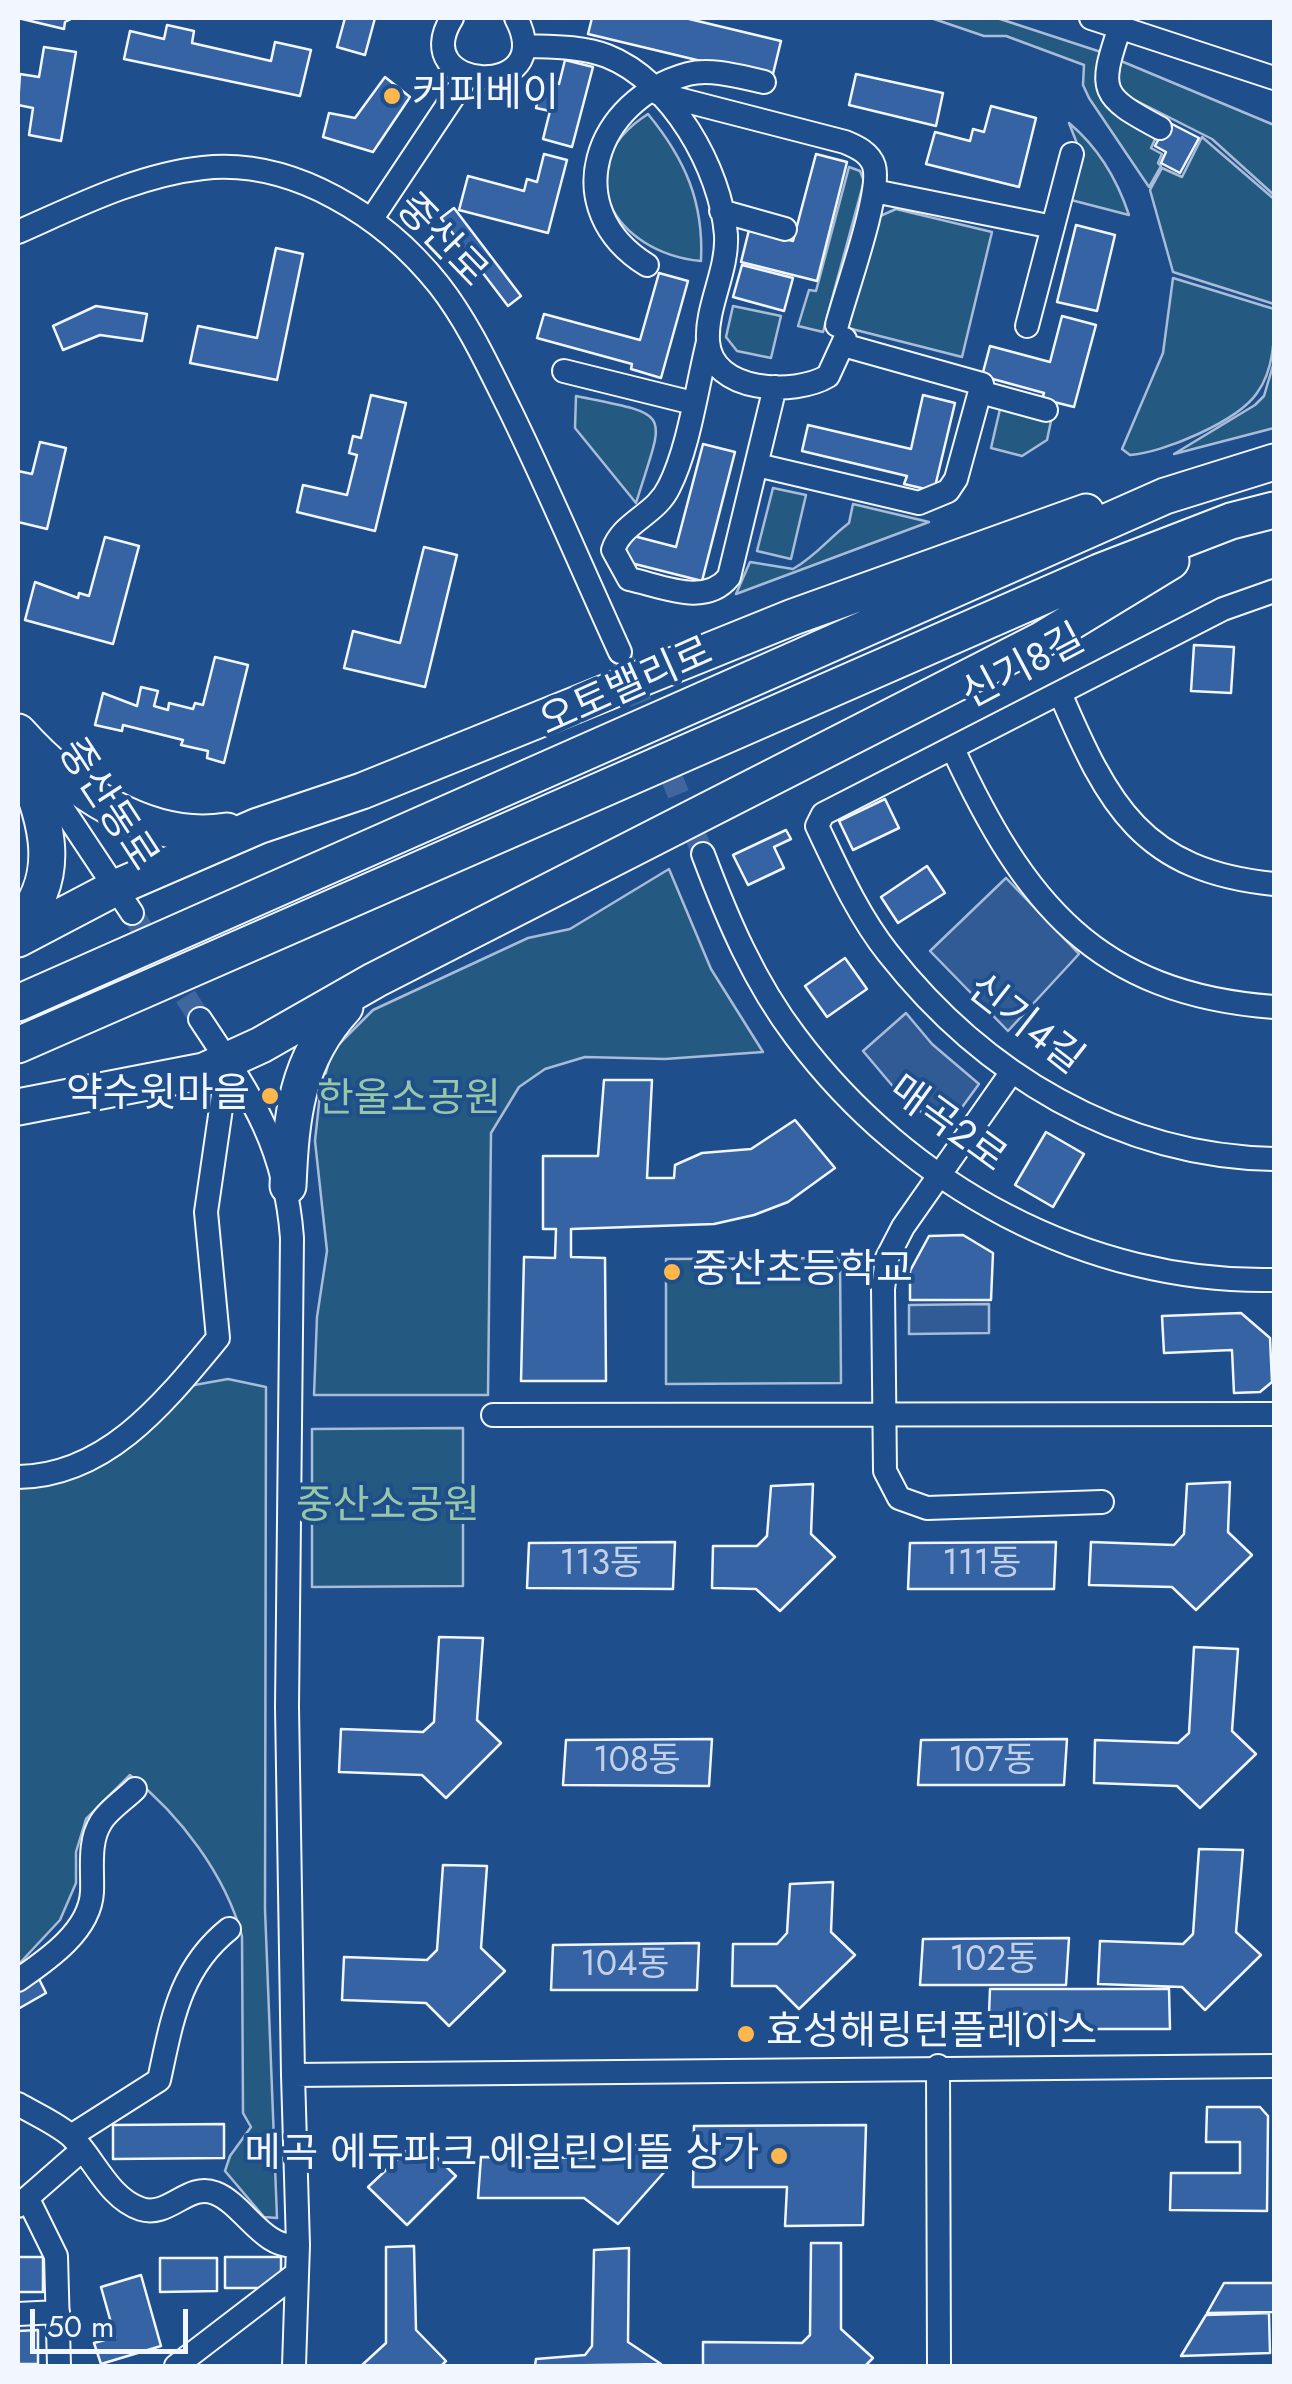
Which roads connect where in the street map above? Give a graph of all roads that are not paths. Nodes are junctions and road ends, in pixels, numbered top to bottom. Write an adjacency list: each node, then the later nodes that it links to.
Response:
1 (452, 18): 6 (street)
2 (516, 18): 5 (street)
3 (1091, 18): 4 (street)
4 (1120, 27): 7 (street); 10 (street)
5 (524, 46): 6 (street); 9 (street)
6 (467, 76): 14 (street)
7 (1274, 78)
8 (764, 82): 9 (street)
9 (657, 92): 12 (street); 13 (street); 18 (street)
10 (1160, 128)
11 (1072, 154): 15 (street)
12 (874, 191): 15 (street); 20 (street)
13 (721, 211): 16 (street); 21 (street)
14 (371, 220): 17 (street, 중산로); 33 (street, 중산로)
15 (1053, 227): 19 (street)
16 (785, 230)
17 (18, 232)
18 (648, 266)
19 (1027, 326)
20 (841, 337): 23 (street); 24 (street)
21 (708, 341): 23 (street); 25 (street)
22 (564, 371): 25 (street)
23 (775, 387): 28 (street)
24 (980, 392): 26 (street); 28 (street)
25 (692, 403): 28 (street)
26 (1046, 410)
27 (1274, 462): 29 (highway, 오토밸리로)
28 (757, 465)
29 (1166, 496): 39 (highway); 47 (highway, 오토밸리로)
30 (1274, 510): 31 (highway, 오토밸리로)
31 (1230, 521): 46 (highway); 50 (highway, 오토밸리로)
32 (1274, 591): 34 (street, 신기8길)
33 (620, 652)
34 (1060, 692): 37 (street, 신기8길); 42 (street)
35 (18, 732): 39 (highway)
36 (18, 741): 43 (street, 중산동로)
37 (953, 749): 40 (street, 신기8길); 48 (street)
38 (18, 752): 44 (highway)
39 (258, 826): 43 (highway)
40 (817, 826): 52 (street, 신기4길)
41 (704, 854): 55 (street, 매곡2로)
42 (1274, 884)
43 (123, 901): 45 (highway)
44 (18, 926)
45 (18, 939)
46 (376, 980): 51 (highway); 56 (highway)
47 (18, 1004)
48 (1274, 1007)
49 (200, 1018): 51 (street)
50 (18, 1045)
51 (228, 1060): 53 (highway); 56 (street); 61 (street)
52 (1011, 1074): 54 (street, 신기4길); 55 (street)
53 (18, 1108)
54 (1274, 1159)
55 (940, 1177): 57 (street, 매곡2로); 59 (street)
56 (288, 1186): 68 (street)
57 (1274, 1280)
58 (493, 1414): 59 (street)
59 (885, 1414): 60 (street); 62 (street)
60 (1274, 1414)
61 (18, 1477)
62 (1102, 1502)
63 (135, 1789): 65 (street)
64 (228, 1930): 70 (street)
65 (18, 1980)
66 (938, 2066): 67 (street); 68 (street); 79 (street)
67 (1274, 2066)
68 (293, 2076): 72 (street)
69 (18, 2104): 70 (street)
70 (76, 2143): 71 (street); 72 (street)
71 (23, 2202): 74 (street)
72 (298, 2246): 73 (street)
73 (296, 2274): 77 (street); 78 (street)
74 (58, 2312): 75 (street); 76 (street)
75 (18, 2314)
76 (59, 2366)
77 (176, 2366)
78 (294, 2366)
79 (938, 2366)

